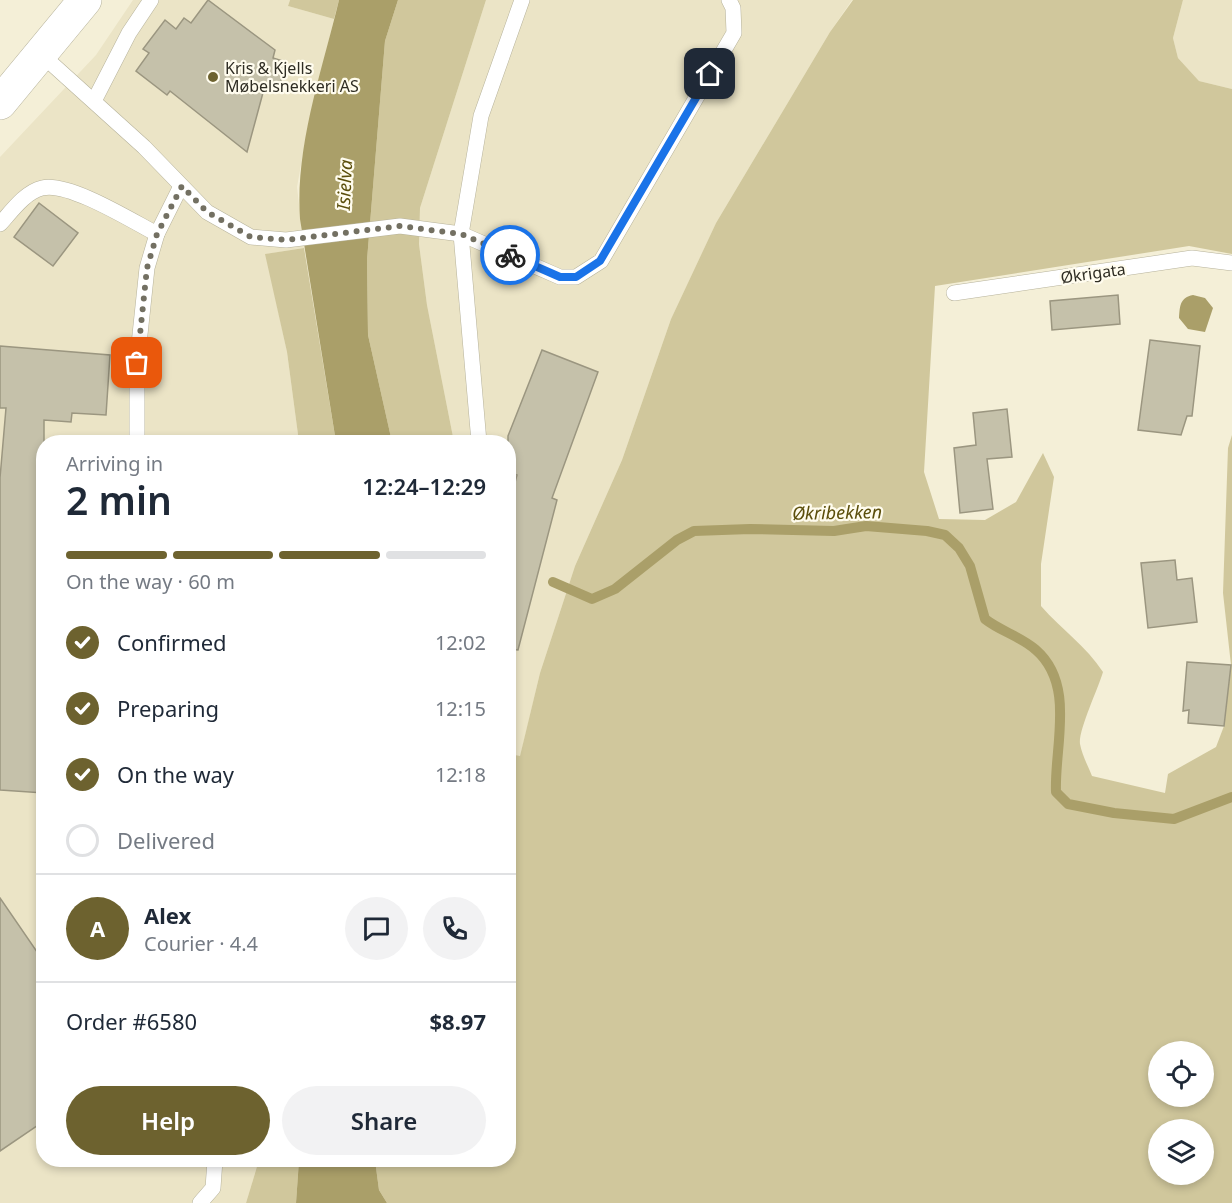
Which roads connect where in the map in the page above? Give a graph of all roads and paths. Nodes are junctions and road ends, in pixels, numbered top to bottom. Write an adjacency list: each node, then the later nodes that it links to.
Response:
1 (85, 0): 5 (main road)
2 (151, 0): 6 (lane)
3 (522, 0): 11 (lane)
4 (729, 0): 11 (lane)
5 (41, 54): 6 (lane); 7 (main road)
6 (94, 101): 8 (lane)
7 (0, 103)
8 (182, 186): 10 (lane); 11 (lane)
9 (0, 224): 10 (lane)
10 (157, 234): 14 (lane)
11 (461, 234): 15 (lane)
12 (1232, 263): 13 (lane, Økrigata)
13 (954, 293)
14 (137, 435)
15 (478, 435)
16 (214, 1167): 17 (lane)
17 (201, 1203)

